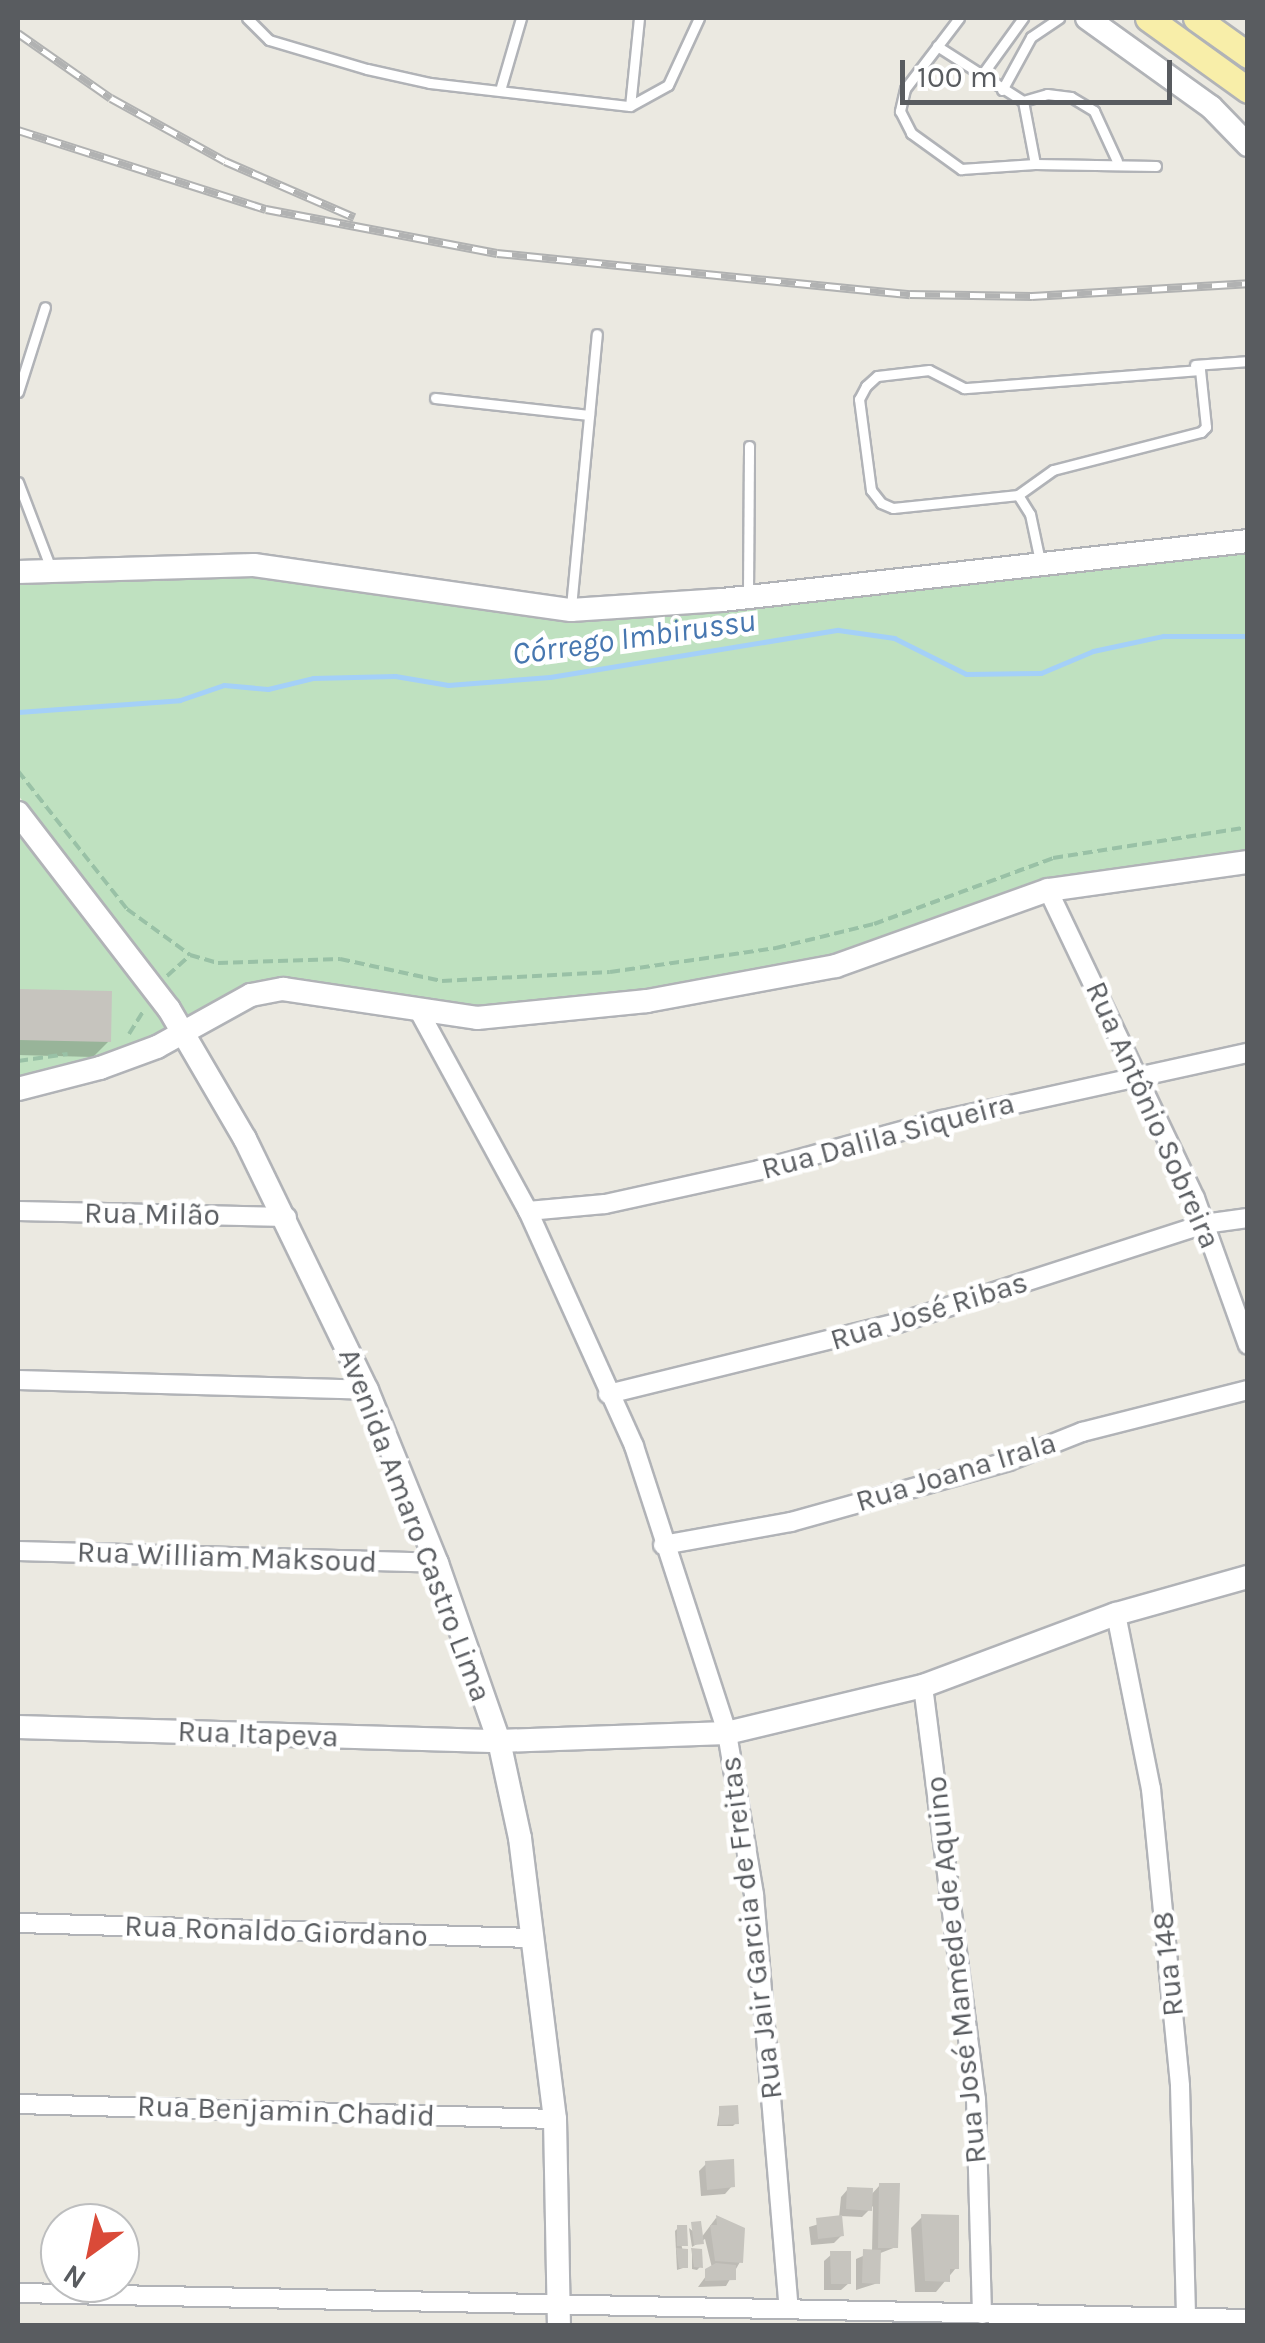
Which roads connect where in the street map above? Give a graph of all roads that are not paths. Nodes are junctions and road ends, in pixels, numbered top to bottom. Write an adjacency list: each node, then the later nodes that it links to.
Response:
1 (247, 18): 14 (lane)
2 (521, 18): 14 (lane)
3 (639, 18): 18 (lane)
4 (700, 18): 18 (lane)
5 (959, 18): 11 (lane)
6 (1022, 18): 13 (lane)
7 (1059, 18): 15 (lane)
8 (1087, 18): 19 (street)
9 (1148, 18): 16 (main road)
10 (1196, 18): 12 (main road)
11 (937, 46): 13 (lane); 21 (lane)
12 (1248, 55)
13 (981, 76): 15 (lane)
14 (502, 88): 18 (lane)
15 (1002, 90): 17 (lane)
16 (1248, 90)
17 (1023, 101): 20 (lane); 21 (lane)
18 (630, 106)
19 (1248, 145)
20 (1117, 161): 21 (lane); 22 (lane)
21 (1035, 164)
22 (1156, 166)
23 (45, 307): 27 (lane)
24 (597, 334): 29 (lane)
25 (1248, 361): 26 (lane)
26 (1195, 365): 32 (lane); 32 (lane)
27 (18, 392)
28 (434, 398): 29 (lane)
29 (589, 414): 38 (lane)
30 (749, 446): 37 (lane)
31 (18, 482): 35 (lane)
32 (1018, 495): 34 (lane)
33 (1248, 540): 34 (street)
34 (1041, 564): 37 (street)
35 (51, 571): 36 (street); 38 (street)
36 (18, 572)
37 (748, 598): 38 (street)
38 (571, 610)
39 (18, 812): 43 (street, Avenida Amaro Castro Lima)
40 (1248, 862): 41 (street)
41 (1048, 890): 42 (street); 45 (street, Rua Antônio Sobreira)
42 (420, 1013): 43 (street); 48 (street, Rua Jair Garcia de Freitas)
43 (183, 1032): 46 (street); 49 (street, Avenida Amaro Castro Lima)
44 (1248, 1053): 45 (street, Rua Dalila Siqueira)
45 (1140, 1073): 48 (street, Rua Dalila Siqueira); 51 (street, Rua Antônio Sobreira)
46 (18, 1089)
47 (18, 1211): 49 (street, Rua Milão)
48 (528, 1211): 56 (street, Rua Jair Garcia de Freitas)
49 (286, 1217): 54 (street, Avenida Amaro Castro Lima)
50 (1248, 1218): 51 (street, Rua José Ribas)
51 (1204, 1224): 52 (street, Rua Antônio Sobreira); 56 (street, Rua José Ribas)
52 (1248, 1345)
53 (18, 1380): 54 (street)
54 (367, 1390): 59 (street, Avenida Amaro Castro Lima)
55 (1248, 1390): 57 (street, Rua Joana Irala)
56 (608, 1394): 57 (street, Rua Jair Garcia de Freitas)
57 (663, 1546): 64 (street, Rua Jair Garcia de Freitas)
58 (18, 1551): 59 (street, Rua William Maksoud)
59 (437, 1563): 65 (street, Avenida Amaro Castro Lima)
60 (1248, 1577): 61 (street, Rua Itapeva)
61 (1116, 1614): 62 (street, Rua Itapeva); 74 (street, Rua 148)
62 (923, 1686): 64 (street, Rua Itapeva); 72 (street, Rua José Mamede de Aquino)
63 (18, 1728): 65 (street, Rua Itapeva)
64 (728, 1733): 65 (street, Rua Itapeva); 71 (street, Rua Jair Garcia de Freitas)
65 (498, 1741): 67 (street, Avenida Amaro Castro Lima)
66 (18, 1924): 67 (street, Rua Ronaldo Giordano)
67 (534, 1938): 69 (street, Avenida Amaro Castro Lima)
68 (18, 2104): 69 (street, Rua Benjamin Chadid)
69 (554, 2119): 73 (street, Avenida Amaro Castro Lima)
70 (18, 2293): 73 (street)
71 (788, 2308): 72 (street); 73 (street)
72 (982, 2314): 74 (street)
73 (560, 2316)
74 (1186, 2318): 75 (street)
75 (1248, 2319)

